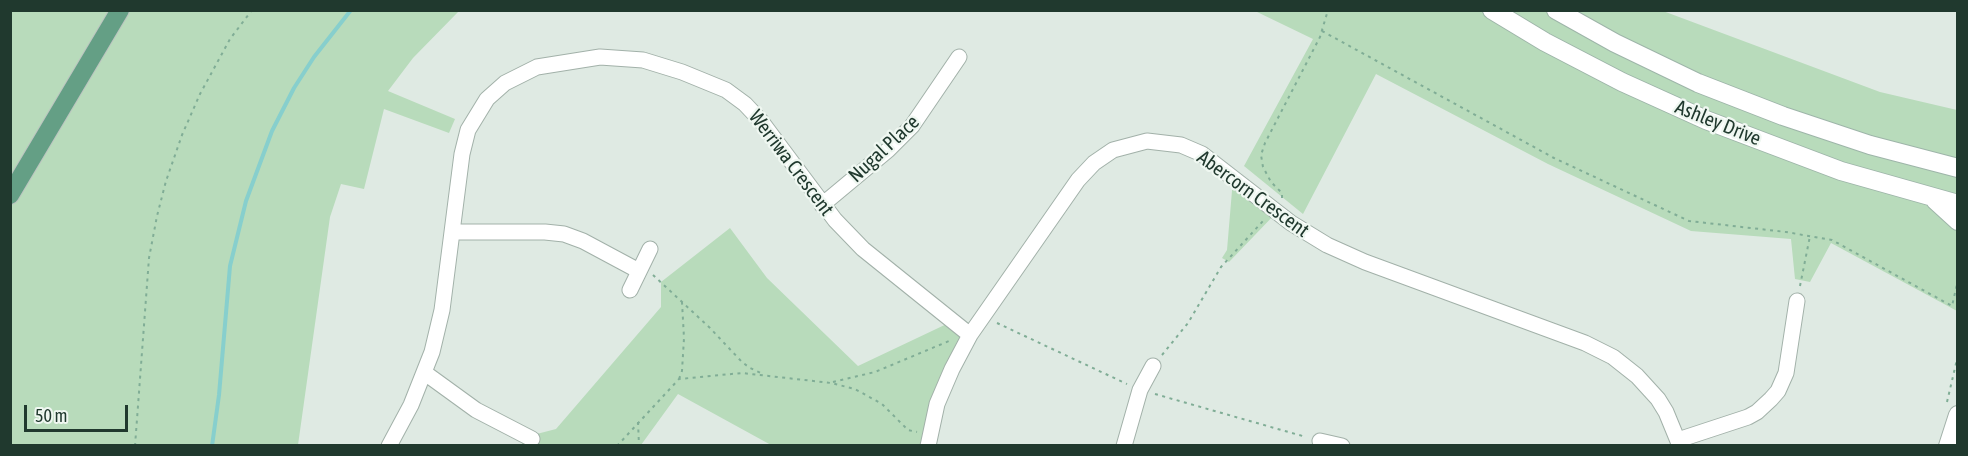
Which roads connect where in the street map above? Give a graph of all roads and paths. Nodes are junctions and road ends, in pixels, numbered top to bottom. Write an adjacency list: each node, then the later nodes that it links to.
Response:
1 (120, 10): 9 (main road)
2 (252, 10): 38 (path)
3 (1328, 10): 6 (path)
4 (1492, 10): 10 (main road, Ashley Drive)
5 (1556, 10): 8 (main road, Ashley Drive)
6 (1322, 31): 13 (path); 17 (path)
7 (959, 57): 12 (street, Nugal Place)
8 (1958, 168)
9 (10, 195)
10 (1934, 198): 11 (main road, Ashley Drive); 15 (main road)
11 (1958, 204)
12 (822, 205): 16 (street, Werriwa Crescent); 24 (street, Werriwa Crescent)
13 (1277, 205)
14 (1268, 216): 27 (path)
15 (1958, 221)
16 (453, 232): 19 (street); 28 (street, Werriwa Crescent)
17 (1810, 236): 20 (path); 23 (path)
18 (650, 249): 19 (street)
19 (639, 271): 21 (street); 22 (path)
20 (1958, 280)
21 (630, 290)
22 (681, 300): 29 (path); 30 (path)
23 (1797, 301): 37 (street)
24 (970, 335): 37 (street, Abercorn Crescent); 42 (street, Abercorn Crescent)
25 (950, 341): 31 (path)
26 (1958, 355): 32 (path)
27 (1153, 366): 43 (street)
28 (425, 373): 35 (street); 39 (street, Werriwa Crescent)
29 (764, 374): 30 (path); 31 (path)
30 (679, 379): 33 (path)
31 (831, 382): 34 (path)
32 (1953, 409): 45 (main road)
33 (638, 422): 40 (path); 41 (path)
34 (912, 431)
35 (532, 440)
36 (1320, 441): 44 (street)
37 (1679, 443)
38 (135, 446)
39 (389, 446)
40 (617, 446)
41 (639, 446)
42 (928, 446)
43 (1124, 446)
44 (1342, 446)
45 (1948, 446)

